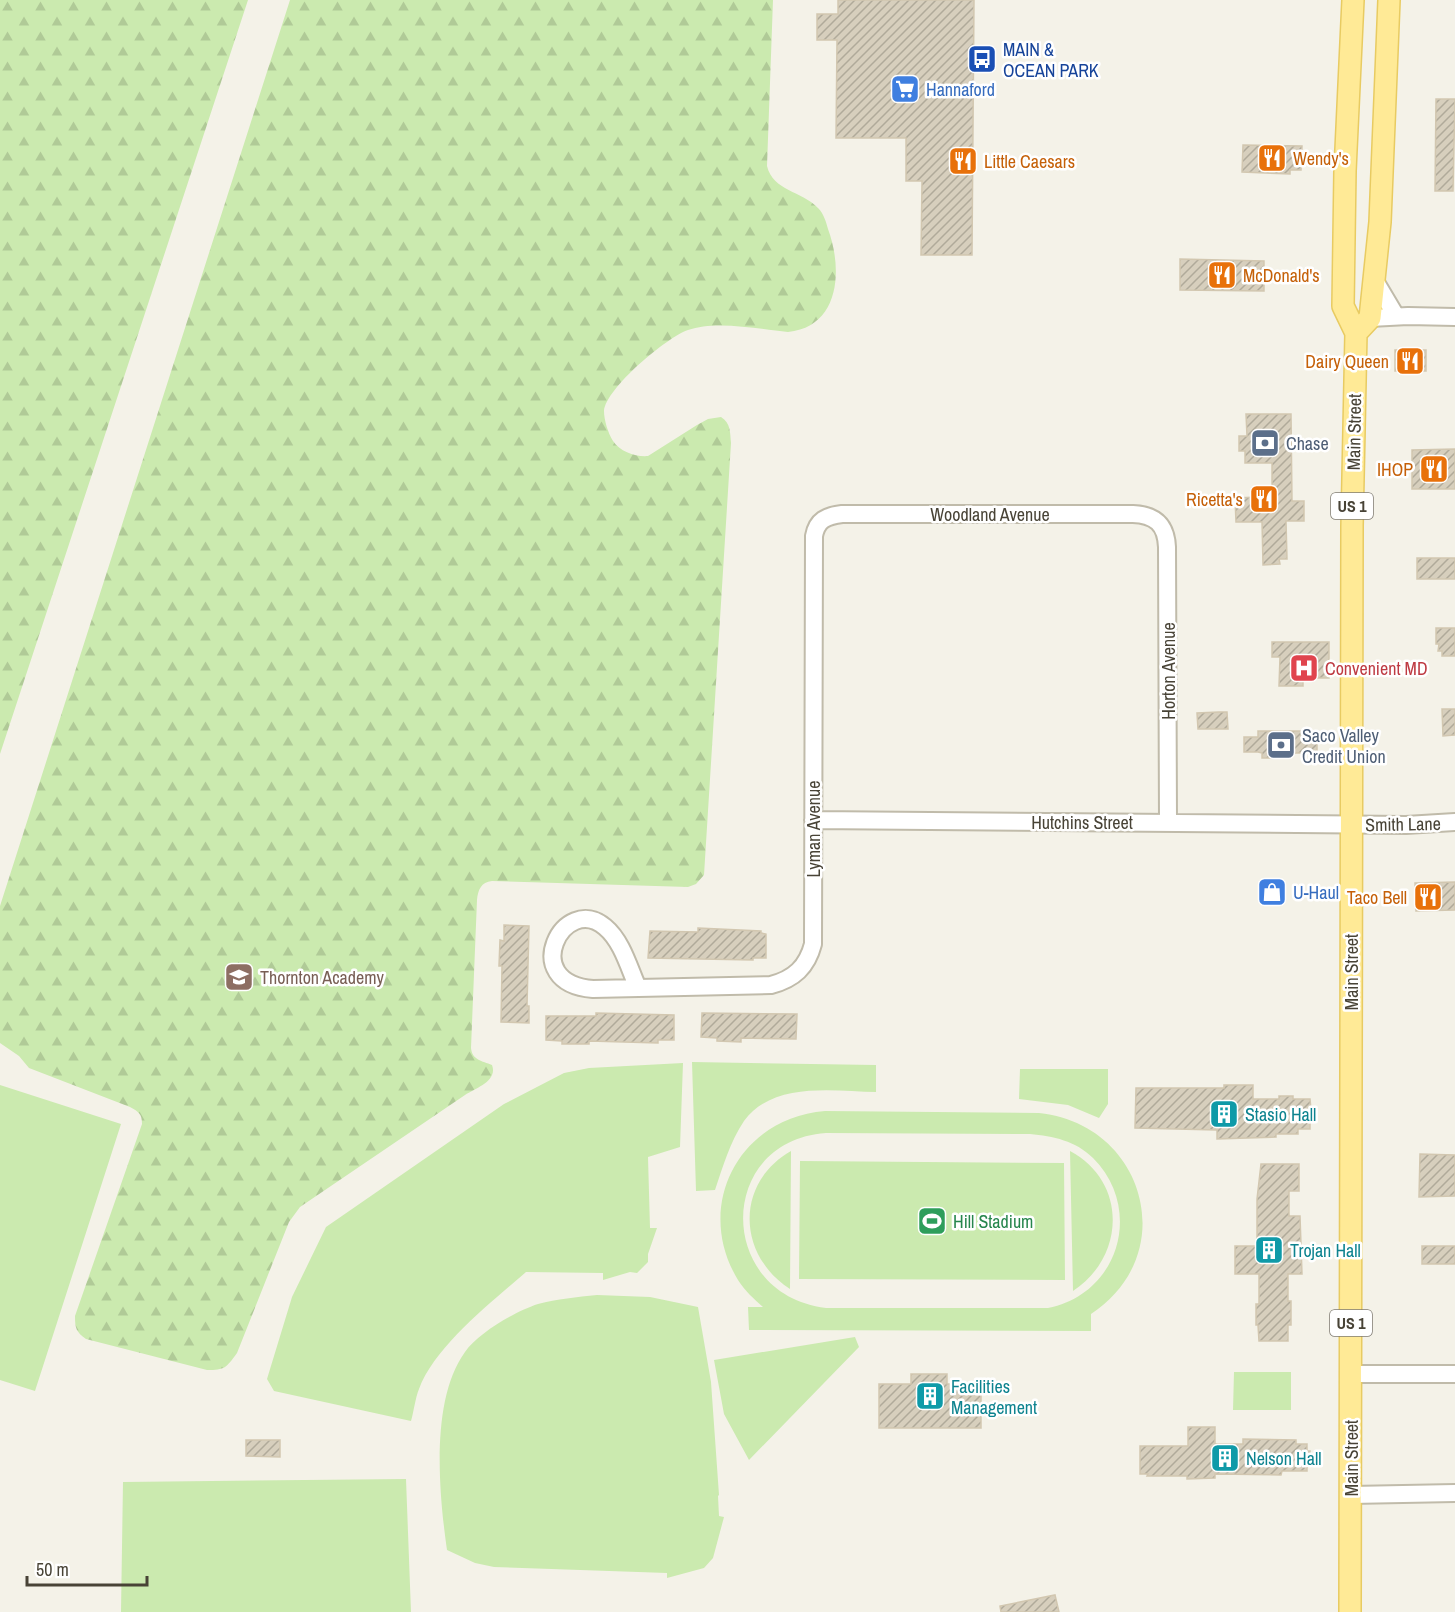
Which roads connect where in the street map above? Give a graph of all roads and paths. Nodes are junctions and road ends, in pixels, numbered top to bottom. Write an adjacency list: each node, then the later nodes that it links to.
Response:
1 (1353, 0): 6 (main road, Main Street / US 1)
2 (1389, 0): 3 (main road, Main Street / US 1)
3 (1374, 279): 4 (street); 6 (main road, Main Street / US 1)
4 (1396, 316): 5 (street); 6 (street)
5 (1455, 317)
6 (1363, 325): 12 (main road, Main Street / US 1)
7 (821, 520): 8 (street, Woodland Avenue); 9 (street, Lyman Avenue)
8 (1159, 521): 10 (street, Horton Avenue)
9 (813, 820): 10 (street, Hutchins Street); 13 (street, Lyman Avenue)
10 (1168, 822): 12 (street, Hutchins Street)
11 (1455, 822): 12 (street, Smith Lane)
12 (1352, 824): 14 (main road, Main Street / US 1)
13 (638, 988): 13 (street, Lyman Avenue)
14 (1351, 1374): 15 (street); 17 (main road, Main Street / US 1)
15 (1455, 1374)
16 (1455, 1493): 17 (street)
17 (1351, 1495): 18 (main road, Main Street / US 1)
18 (1350, 1612)

